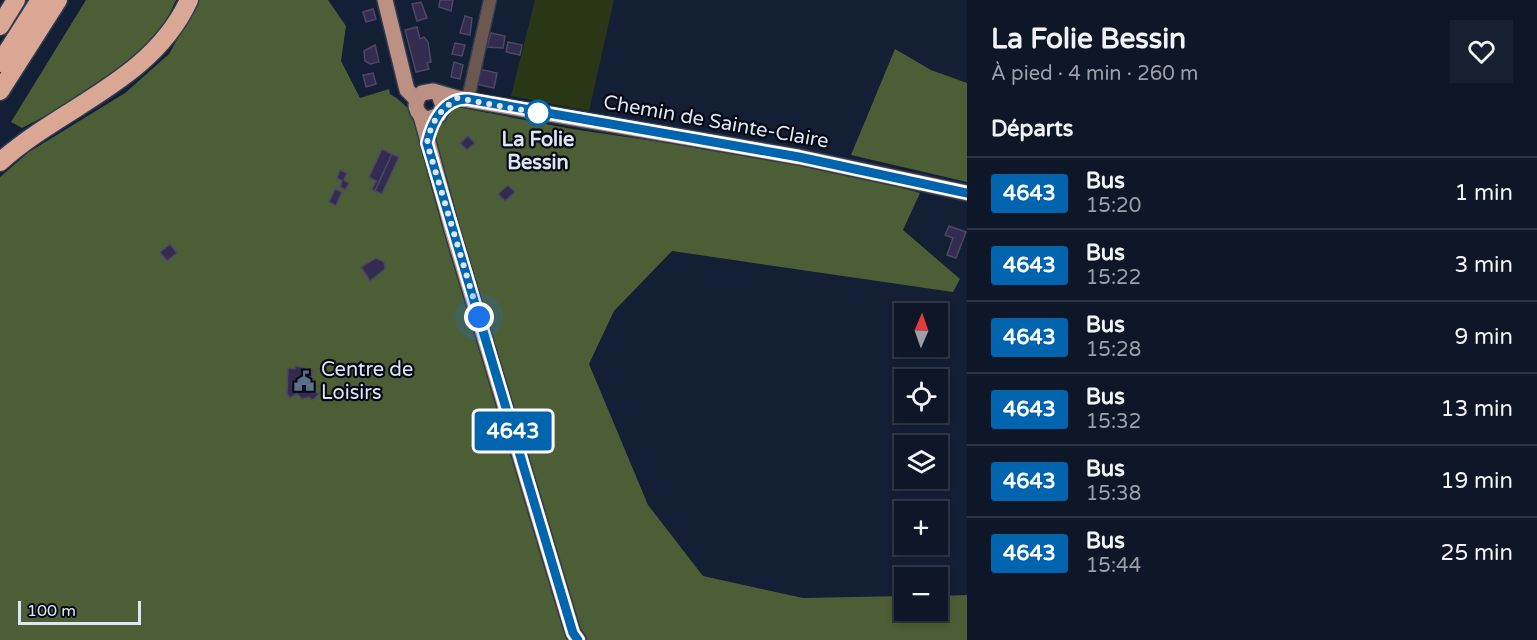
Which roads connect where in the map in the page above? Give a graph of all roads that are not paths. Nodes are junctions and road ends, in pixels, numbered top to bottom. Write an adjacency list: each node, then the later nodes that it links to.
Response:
1 (16, 0): 7 (highway)
2 (40, 0): 9 (highway)
3 (58, 0): 8 (highway)
4 (189, 0): 15 (highway)
5 (385, 0): 11 (main road)
6 (490, 0): 12 (street)
7 (0, 26)
8 (20, 59): 10 (highway); 13 (highway)
9 (0, 63)
10 (0, 91)
11 (419, 96): 14 (main road); 14 (main road)
12 (462, 98): 14 (main road); 16 (main road, Chemin de Sainte-Claire)
13 (0, 104)
14 (435, 109): 17 (main road)
15 (0, 162)
16 (967, 193)
17 (578, 640)

